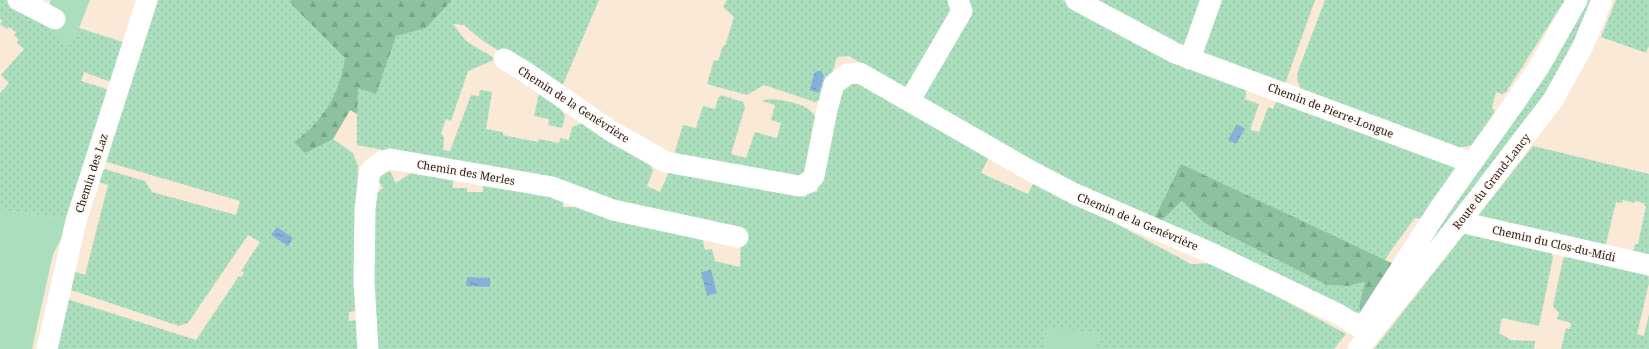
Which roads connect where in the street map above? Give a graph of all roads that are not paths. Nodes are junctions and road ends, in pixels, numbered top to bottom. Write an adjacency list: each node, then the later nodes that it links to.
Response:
1 (18, 0): 8 (street)
2 (147, 0): 17 (street, Chemin des Laz)
3 (958, 0): 11 (street)
4 (1076, 0): 10 (street, Chemin de Pierre-Longue)
5 (1211, 0): 10 (street)
6 (1577, 0): 12 (street, Route du Grand-Lancy)
7 (1602, 0): 13 (street, Route du Grand-Lancy)
8 (56, 19)
9 (504, 59): 11 (street, Chemin de la Genévrière)
10 (1190, 59): 12 (street, Chemin de Pierre-Longue)
11 (910, 100): 16 (street, Chemin de la Genévrière)
12 (1472, 163): 16 (street, Route du Grand-Lancy)
13 (1460, 222): 15 (street, Chemin du Clos-du-Midi); 16 (street, Route du Grand-Lancy)
14 (738, 237): 18 (street, Chemin des Merles)
15 (1649, 265)
16 (1363, 337)
17 (47, 349)
18 (368, 349)

